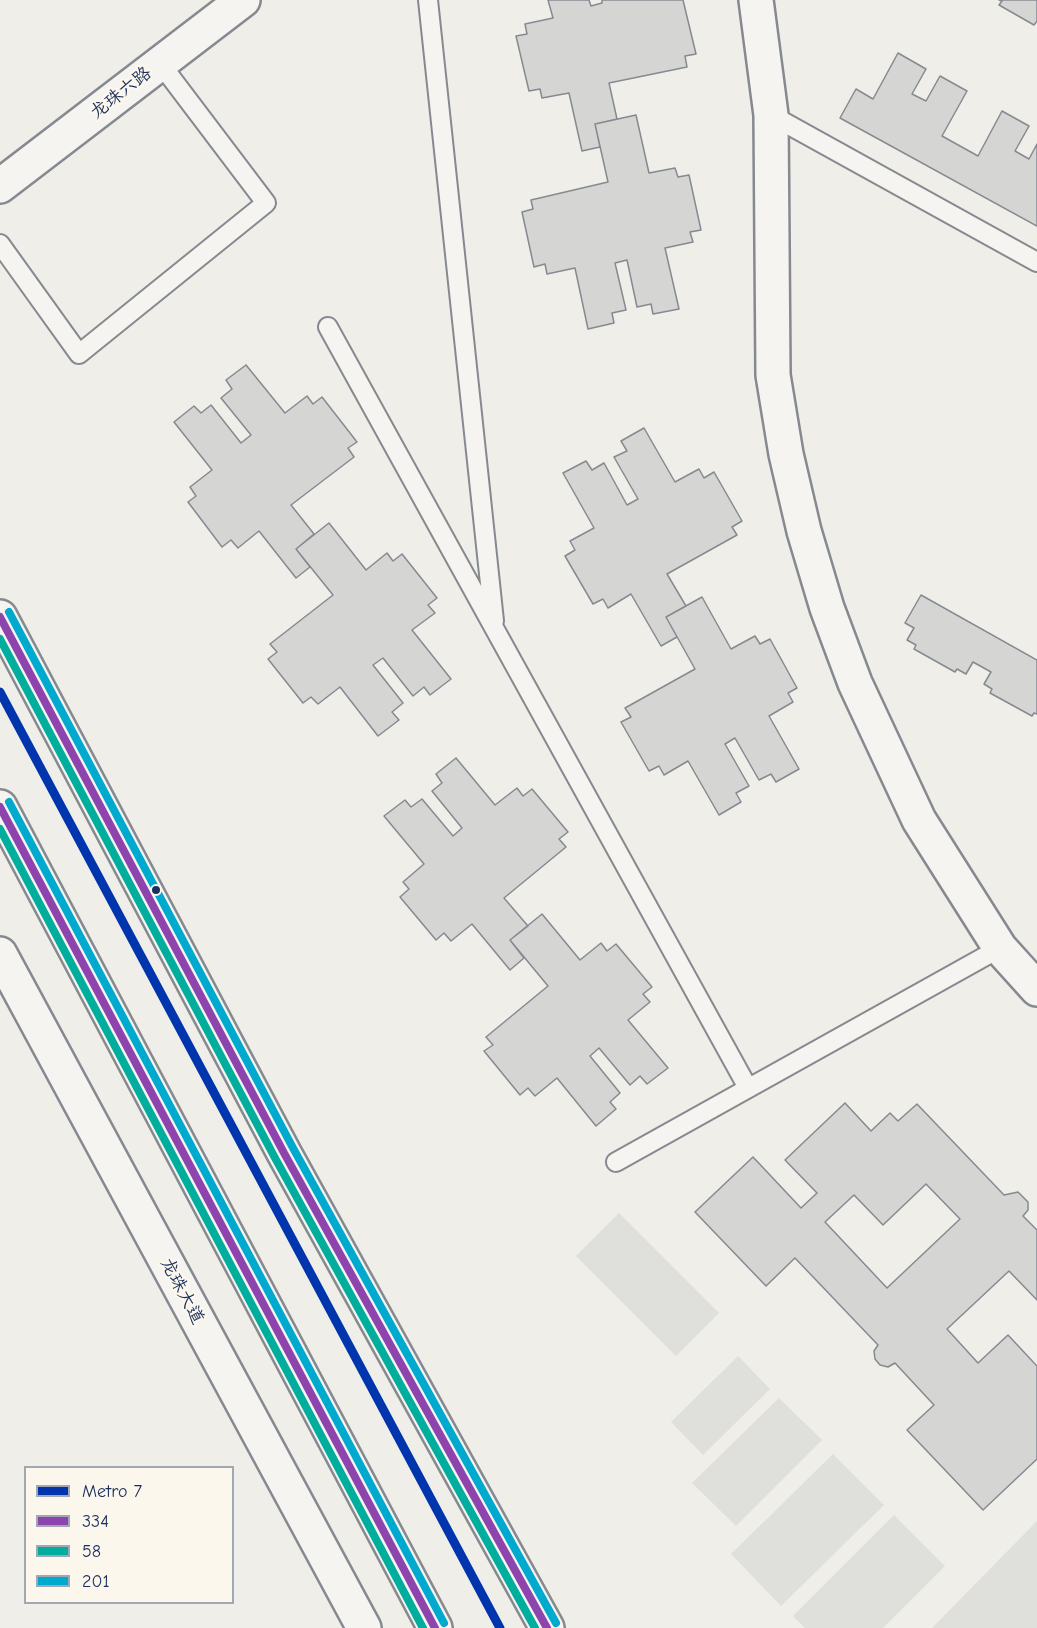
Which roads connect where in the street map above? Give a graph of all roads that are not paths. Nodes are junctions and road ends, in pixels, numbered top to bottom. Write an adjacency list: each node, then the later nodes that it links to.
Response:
1 (243, 0): 4 (main road, 龙珠六路)
2 (428, 0): 11 (lane)
3 (756, 0): 5 (main road)
4 (160, 63): 6 (main road, 龙珠六路); 7 (lane)
5 (771, 115): 8 (lane); 13 (main road)
6 (0, 186)
7 (0, 244)
8 (1037, 262)
9 (328, 327): 11 (lane)
10 (0, 617): 20 (main road)
11 (495, 629): 16 (lane)
12 (1, 819): 19 (main road)
13 (1000, 948): 15 (main road); 16 (lane)
14 (0, 954): 18 (main road, 龙珠大道)
15 (1037, 989)
16 (748, 1088): 17 (lane)
17 (616, 1162)
18 (364, 1628)
19 (435, 1628)
20 (548, 1628)

